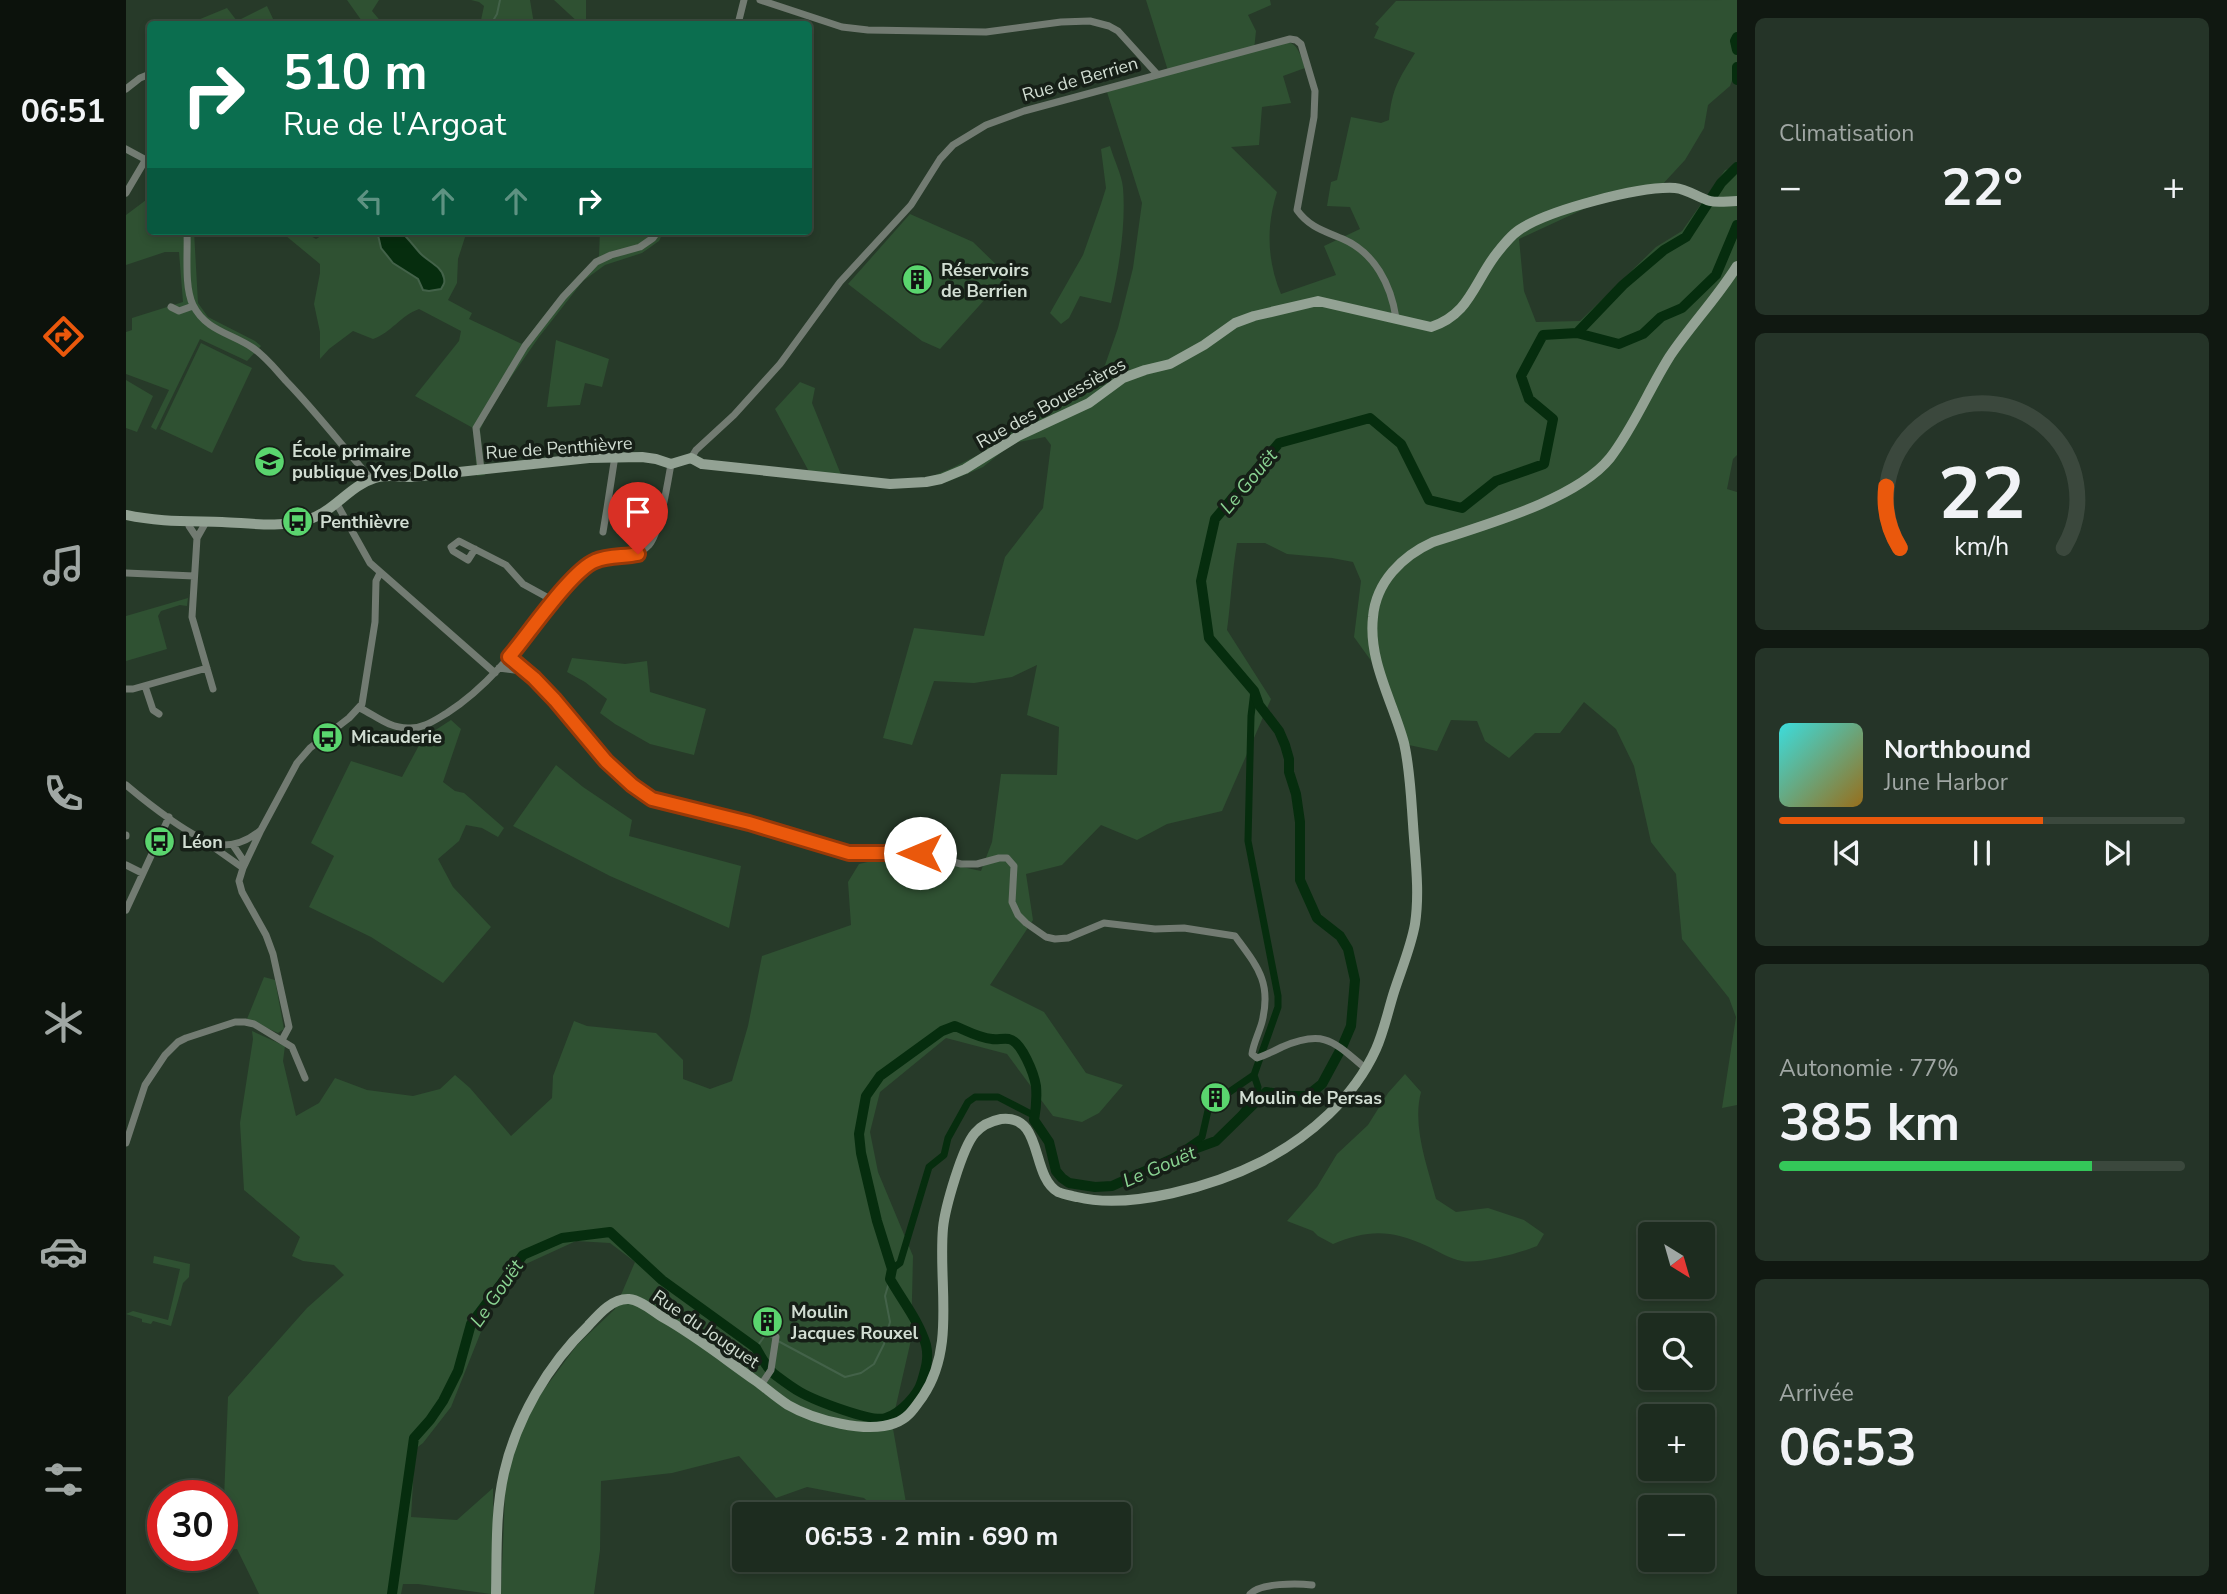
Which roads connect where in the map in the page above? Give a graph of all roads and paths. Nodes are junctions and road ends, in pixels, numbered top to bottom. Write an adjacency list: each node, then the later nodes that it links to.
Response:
1 (744, 0): 3 (street)
2 (760, 0): 4 (street)
3 (739, 21)
4 (1157, 74): 17 (street, Rue de Berrien); 19 (street, Rue de Berrien)
5 (147, 75): 6 (street)
6 (126, 89)
7 (126, 149): 8 (street)
8 (147, 160)
9 (147, 162): 10 (street)
10 (126, 193)
11 (1737, 201): 17 (street, Rue des Bouessières)
12 (187, 235): 15 (street)
13 (655, 235): 21 (street)
14 (1737, 266): 55 (street)
15 (194, 306): 16 (street); 22 (street)
16 (171, 307)
17 (1396, 318): 19 (street, Rue des Bouessières)
18 (615, 456): 20 (street, Rue de Penthièvre); 21 (street, Rue de Penthièvre); 24 (street)
19 (691, 458): 20 (street)
20 (671, 464): 35 (street)
21 (481, 470): 22 (street, Rue de Penthièvre)
22 (371, 479): 23 (street)
23 (337, 504): 28 (street); 33 (street)
24 (607, 508): 25 (street); 29 (street)
25 (629, 512)
26 (126, 515): 27 (street)
27 (189, 522): 28 (street); 30 (street)
28 (206, 522): 30 (street)
29 (603, 532)
30 (197, 538): 34 (street)
31 (475, 549): 35 (street)
32 (126, 573): 34 (street)
33 (380, 573): 38 (street); 43 (street)
34 (194, 576): 37 (street)
35 (554, 601): 36 (street)
36 (509, 657): 38 (street); 39 (street)
37 (206, 668): 40 (street); 42 (street)
38 (497, 670): 39 (street); 43 (street)
39 (524, 671): 55 (street)
40 (145, 685): 41 (street); 44 (street)
41 (126, 689)
42 (213, 689)
43 (360, 708): 47 (street)
44 (159, 714)
45 (126, 785): 46 (street)
46 (169, 817): 48 (street); 52 (street)
47 (261, 830): 49 (street); 51 (street)
48 (203, 839): 49 (street); 51 (street)
49 (233, 845): 51 (street)
50 (126, 865): 52 (street)
51 (244, 866): 54 (street)
52 (142, 873): 53 (street)
53 (126, 910)
54 (282, 1040): 56 (street); 57 (street)
55 (1365, 1068): 59 (street, Rue du Jouguet)
56 (305, 1078)
57 (126, 1143)
58 (776, 1340): 59 (street)
59 (762, 1382): 61 (street, Rue du Jouguet)
60 (1312, 1585): 62 (street)
61 (496, 1594)
62 (1250, 1594)

